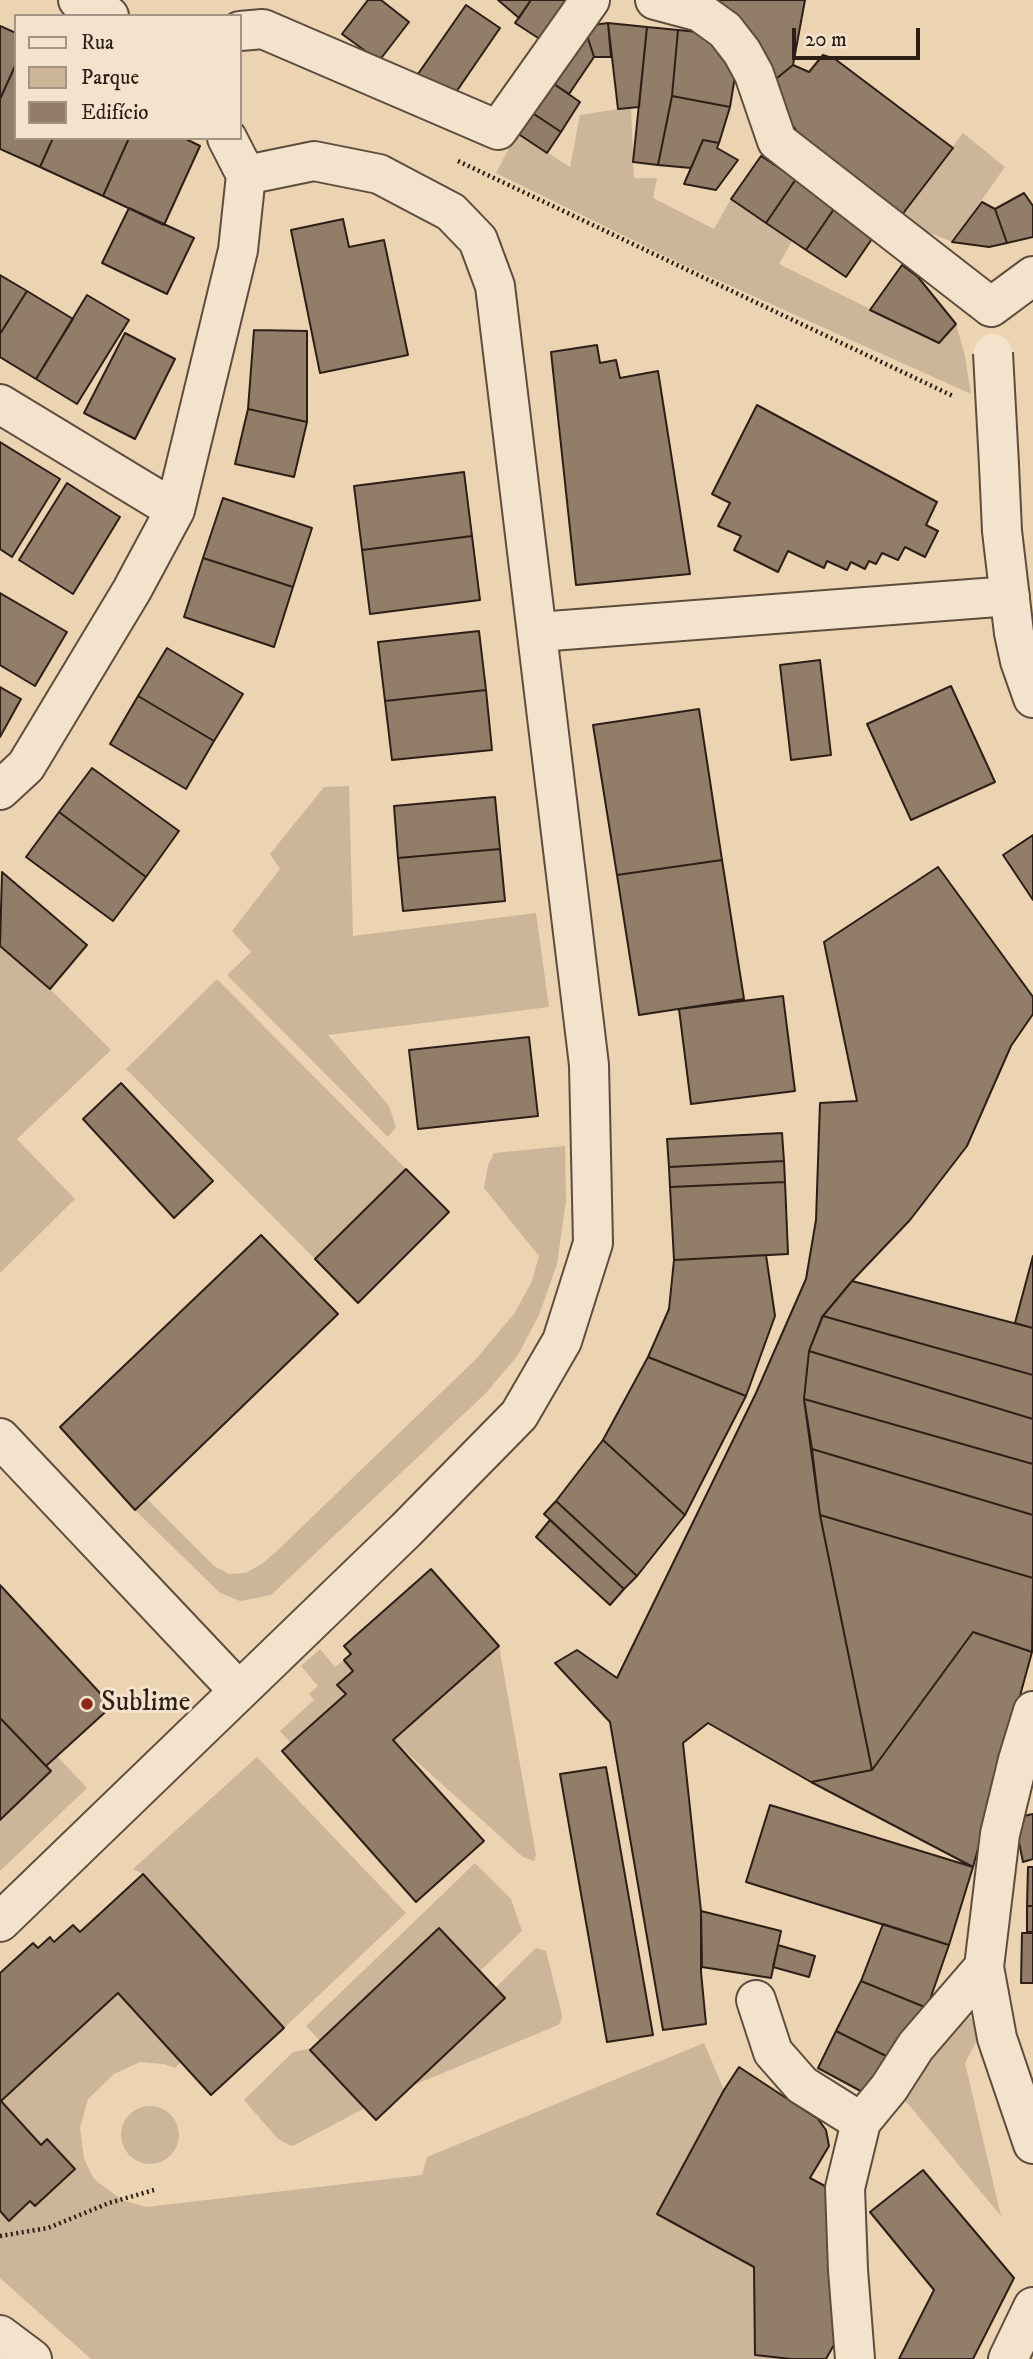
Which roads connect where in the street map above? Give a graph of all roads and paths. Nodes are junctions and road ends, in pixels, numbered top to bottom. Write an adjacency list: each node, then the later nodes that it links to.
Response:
1 (78, 0): 5 (street)
2 (590, 0): 6 (street)
3 (655, 0): 4 (street)
4 (702, 6): 11 (street)
5 (105, 14)
6 (242, 31)
7 (228, 140): 9 (street)
8 (447, 156): 12 (path)
9 (246, 175): 14 (street); 17 (street)
10 (1033, 276): 11 (street)
11 (991, 307): 15 (street, bridge)
12 (958, 399)
13 (0, 404): 14 (street)
14 (174, 510): 19 (street)
15 (1018, 529): 16 (street)
16 (1010, 596): 17 (street); 18 (street)
17 (538, 632): 21 (street)
18 (1033, 698)
19 (0, 790)
20 (0, 1437): 21 (street)
21 (239, 1690): 23 (street)
22 (1033, 1711): 24 (street)
23 (0, 1922)
24 (984, 1967): 26 (street); 27 (street)
25 (756, 2000): 26 (street)
26 (861, 2122): 33 (street)
27 (1033, 2144)
28 (154, 2190): 29 (path)
29 (0, 2236)
30 (1033, 2307): 34 (street)
31 (0, 2334): 32 (street)
32 (32, 2359)
33 (855, 2359)
34 (1008, 2359)

